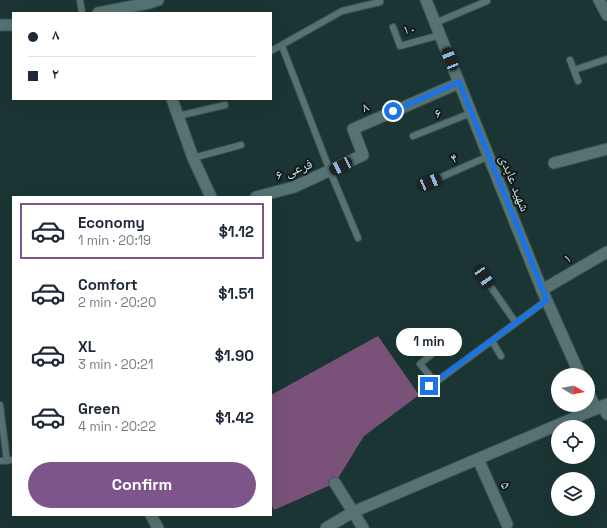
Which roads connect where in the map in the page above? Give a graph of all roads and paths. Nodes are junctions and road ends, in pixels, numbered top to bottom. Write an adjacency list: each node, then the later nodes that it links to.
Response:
1 (80, 0): 7 (lane)
2 (158, 0): 8 (street)
3 (426, 0): 10 (street, شهید عابدی)
4 (599, 0): 9 (street)
5 (487, 1): 10 (lane)
6 (380, 2): 15 (lane)
7 (82, 12)
8 (103, 12)
9 (607, 15)
10 (435, 23): 14 (street, شهید عابدی)
11 (0, 25): 12 (street)
12 (12, 25)
13 (393, 27): 14 (lane, ۱۰)
14 (440, 35): 21 (street, شهید عابدی)
15 (282, 46): 16 (lane); 33 (lane)
16 (272, 51)
17 (607, 59): 19 (lane)
18 (570, 60): 19 (lane)
19 (574, 70): 20 (lane)
20 (578, 80)
21 (459, 82): 24 (street, شهید عابدی); 29 (street, ۸)
22 (172, 100): 25 (street)
23 (225, 105): 25 (lane)
24 (471, 113): 26 (lane, ۶); 30 (street, شهید عابدی)
25 (178, 116): 31 (street)
26 (413, 136)
27 (241, 145): 31 (lane)
28 (607, 149): 32 (street)
29 (363, 155): 33 (street, فرعی ۶)
30 (489, 156): 34 (lane, ۴); 40 (street, شهید عابدی)
31 (193, 158): 35 (street)
32 (554, 163)
33 (330, 172): 36 (street, فرعی ۶); 37 (lane)
34 (430, 182)
35 (211, 196)
36 (260, 196)
37 (358, 238)
38 (607, 252): 40 (street, ۱)
39 (484, 277): 41 (lane)
40 (545, 295): 41 (lane); 45 (street, شهید عابدی)
41 (516, 323): 43 (lane)
42 (424, 338): 46 (lane)
43 (492, 340): 44 (lane); 46 (lane)
44 (501, 356)
45 (577, 368)
46 (435, 382): 47 (lane)
47 (429, 386)
48 (595, 399): 50 (street)
49 (0, 405): 52 (lane)
50 (604, 408): 51 (street)
51 (478, 459): 55 (street); 57 (street, ۵)
52 (10, 460): 53 (lane)
53 (0, 461)
54 (335, 483): 55 (street)
55 (353, 512): 59 (street); 60 (street)
56 (152, 516): 58 (street)
57 (507, 524)
58 (158, 528)
59 (326, 528)
60 (363, 528)

